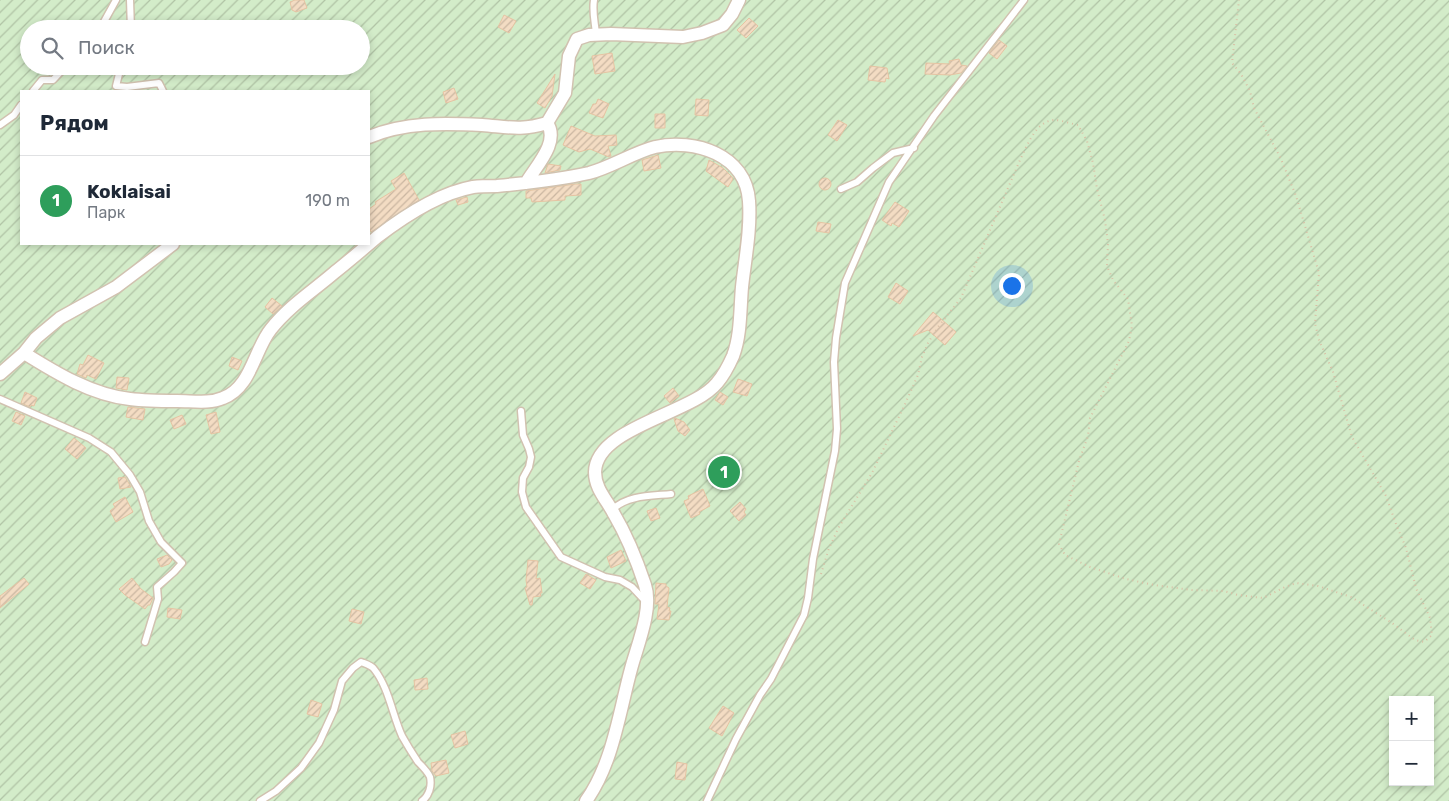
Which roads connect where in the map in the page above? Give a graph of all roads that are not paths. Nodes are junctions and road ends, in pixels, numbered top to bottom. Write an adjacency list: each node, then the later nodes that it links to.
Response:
1 (116, 0): 6 (lane)
2 (130, 0): 7 (lane)
3 (594, 0): 8 (lane)
4 (739, 0): 8 (street)
5 (1024, 0): 17 (lane)
6 (105, 20)
7 (131, 20)
8 (596, 34): 14 (street)
9 (58, 75): 11 (lane)
10 (119, 75): 12 (lane)
11 (34, 90)
12 (162, 90)
13 (20, 106): 15 (lane)
14 (547, 123): 16 (street); 18 (street)
15 (0, 125)
16 (370, 137)
17 (914, 148): 19 (lane); 34 (lane)
18 (526, 182): 20 (street); 28 (street)
19 (841, 189)
20 (370, 243)
21 (172, 245): 23 (street)
22 (367, 245): 23 (street)
23 (24, 353): 24 (street)
24 (0, 374)
25 (0, 399): 30 (lane)
26 (521, 411): 29 (lane)
27 (671, 494): 28 (lane)
28 (612, 510): 29 (street)
29 (646, 603): 33 (street)
30 (145, 642)
31 (260, 801): 32 (lane)
32 (422, 801)
33 (586, 801)
34 (707, 801)

